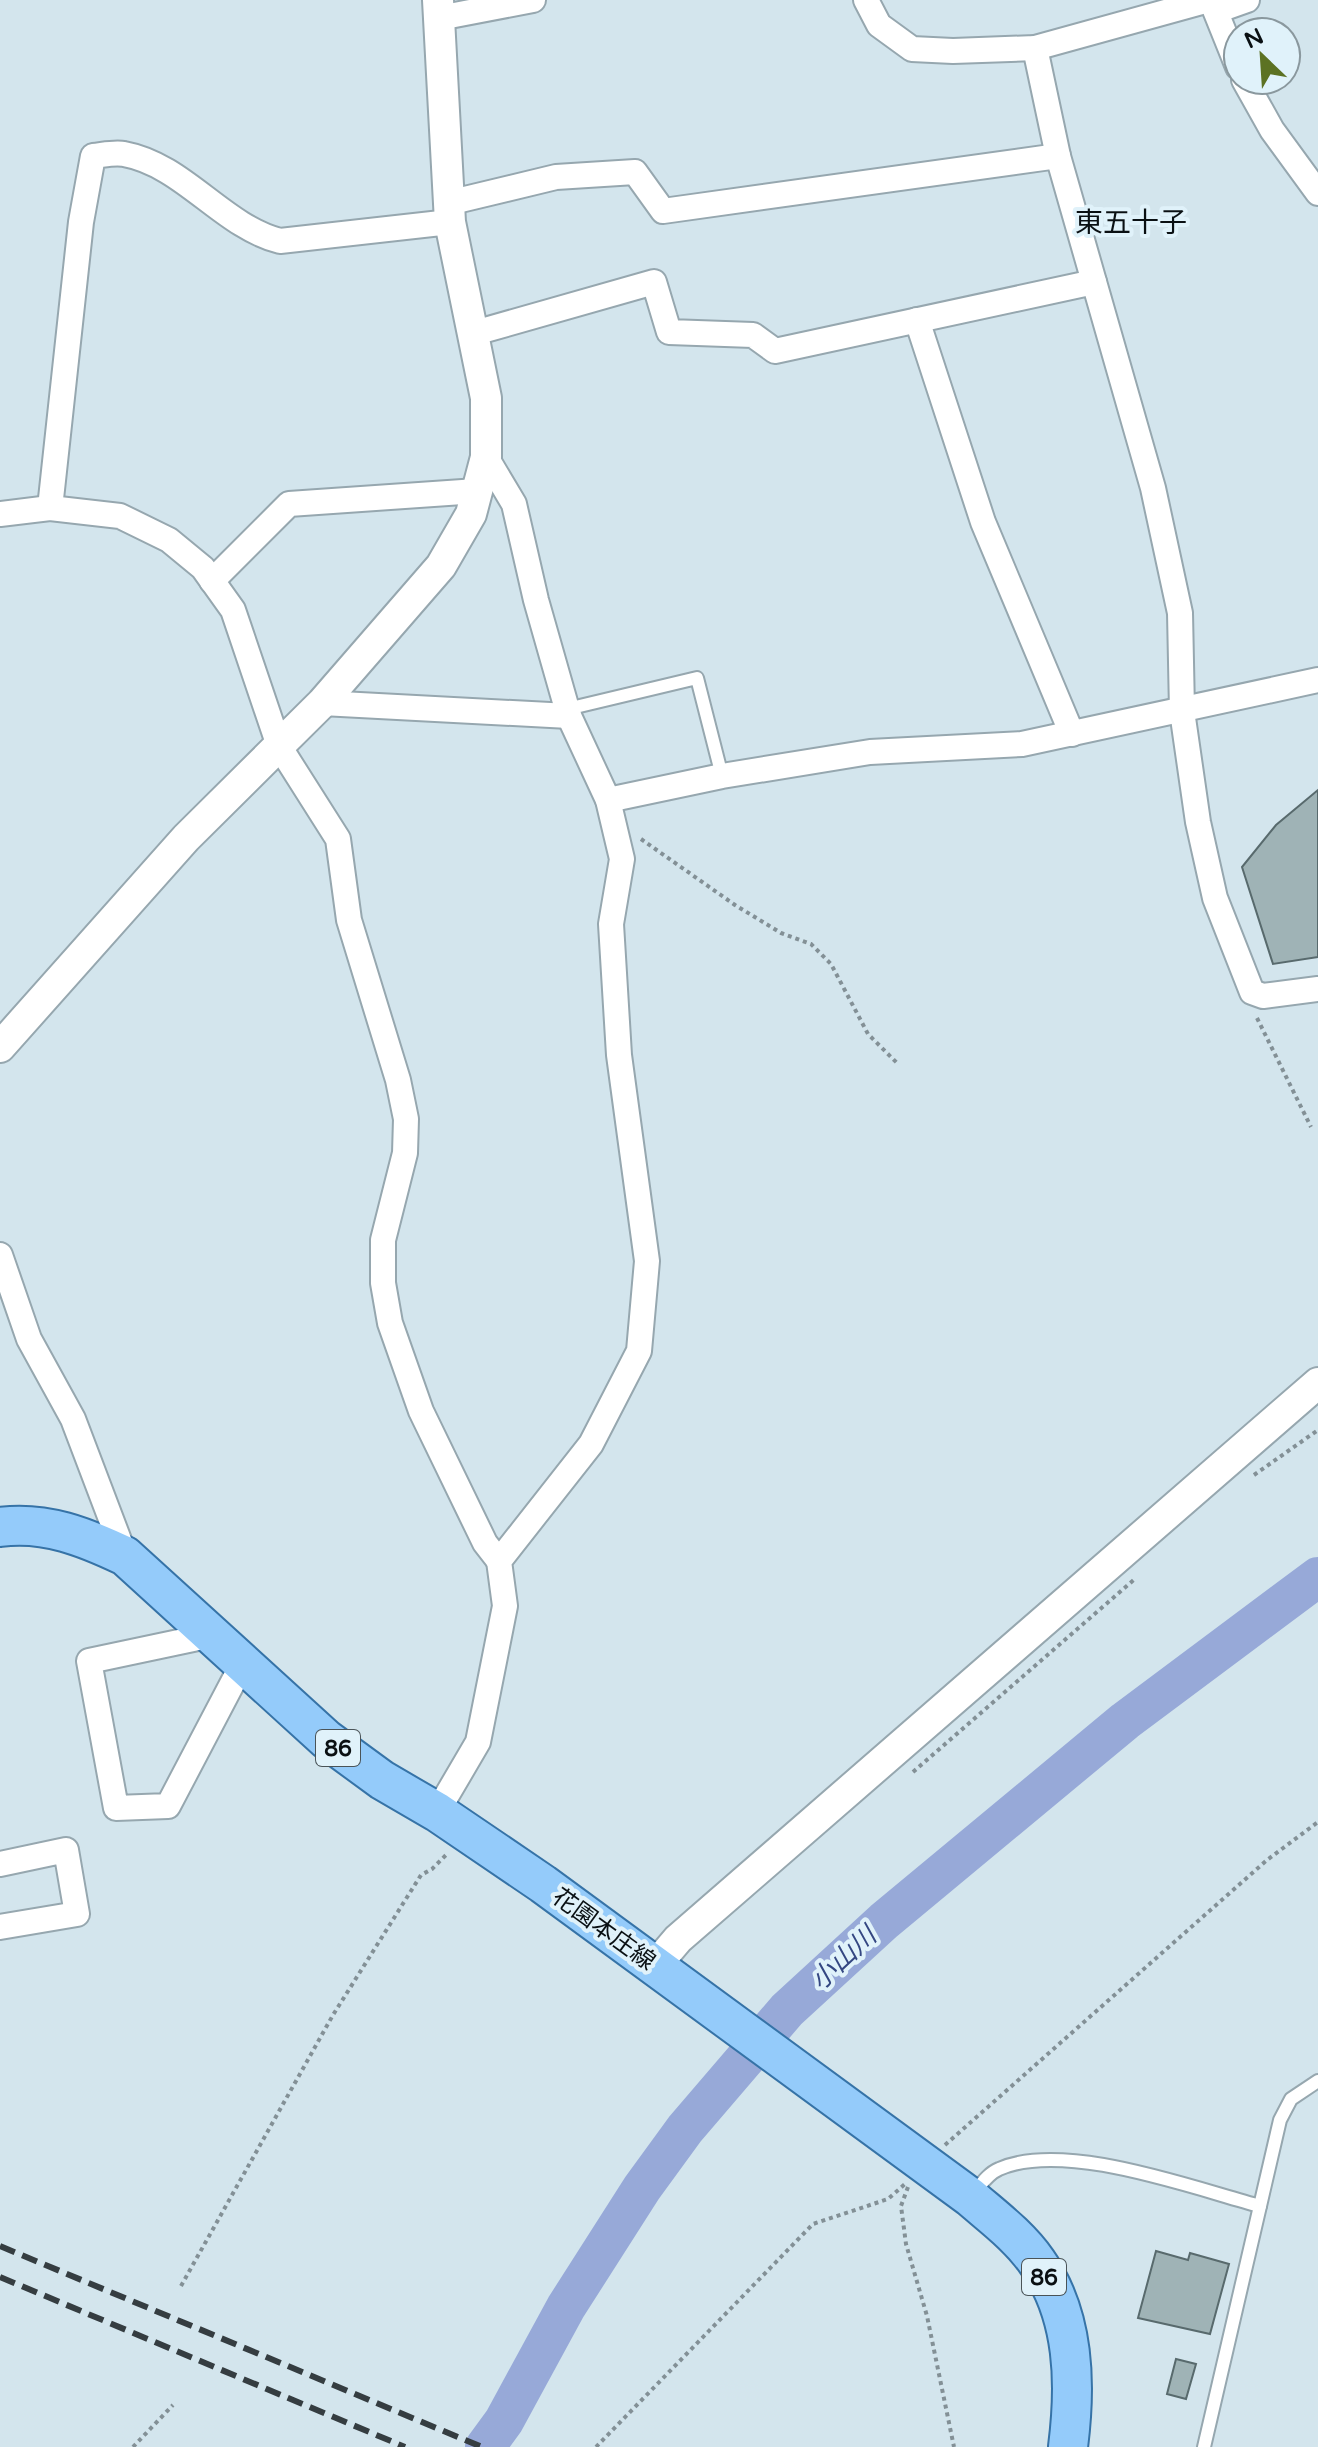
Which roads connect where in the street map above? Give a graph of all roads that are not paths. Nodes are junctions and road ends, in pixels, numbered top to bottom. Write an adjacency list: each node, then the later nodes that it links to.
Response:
1 (533, 0): 5 (street)
2 (866, 0): 7 (street)
3 (1247, 0): 4 (street)
4 (1212, 4): 6 (street); 7 (street)
5 (439, 9): 11 (street)
6 (1222, 28)
7 (1035, 48): 9 (street)
8 (1253, 96): 10 (street)
9 (1058, 156): 11 (street); 12 (street)
10 (1318, 193)
11 (449, 213): 14 (street); 17 (street)
12 (1094, 282): 13 (street); 22 (street)
13 (917, 320): 14 (street); 24 (street)
14 (471, 334): 15 (street)
15 (486, 457): 16 (street); 23 (street)
16 (477, 491): 19 (street); 21 (street)
17 (50, 508): 18 (street); 19 (street)
18 (0, 514)
19 (212, 581): 25 (street)
20 (1318, 680): 22 (street)
21 (322, 703): 23 (street); 25 (street)
22 (1182, 711): 24 (street); 28 (street)
23 (568, 713): 26 (lane); 27 (street)
24 (1072, 734): 26 (street)
25 (279, 746): 29 (street); 34 (street)
26 (722, 776): 27 (street)
27 (610, 809): 34 (street)
28 (1318, 989)
29 (0, 1047)
30 (0, 1255): 33 (street)
31 (1318, 1383): 40 (street)
32 (0, 1527): 33 (main road, 花園本庄線 / 86)
33 (125, 1556): 35 (main road, 花園本庄線 / 86)
34 (499, 1561): 37 (street)
35 (212, 1635): 36 (main road, 花園本庄線 / 86); 36 (street)
36 (243, 1663): 37 (main road, 花園本庄線 / 86)
37 (449, 1820): 40 (main road, 花園本庄線 / 86)
38 (0, 1864): 39 (street)
39 (0, 1927)
40 (668, 1976): 42 (main road, 花園本庄線 / 86)
41 (1318, 2081): 43 (lane)
42 (970, 2197): 43 (lane); 44 (main road, 花園本庄線 / 86)
43 (1260, 2206): 45 (lane)
44 (1068, 2447)
45 (1204, 2447)

